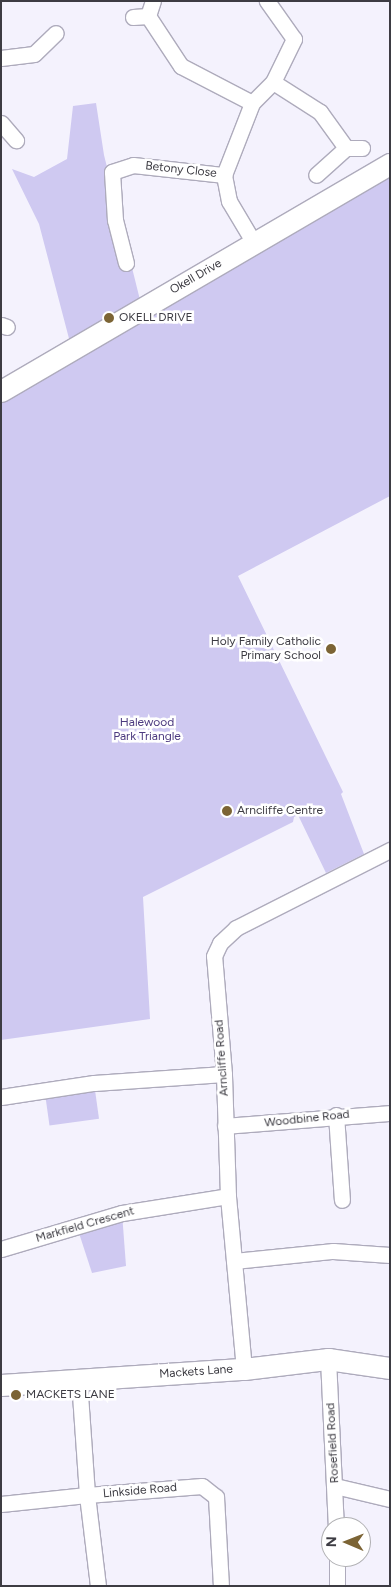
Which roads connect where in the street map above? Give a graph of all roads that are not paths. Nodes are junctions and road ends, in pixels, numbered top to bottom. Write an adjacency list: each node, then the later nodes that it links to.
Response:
1 (153, 1): 6 (street)
2 (267, 1): 5 (street)
3 (56, 33): 4 (street)
4 (1, 58)
5 (273, 82): 6 (street); 9 (street)
6 (252, 103): 12 (street)
7 (1, 123): 8 (street)
8 (16, 140)
9 (346, 148): 10 (street); 13 (street)
10 (362, 148)
11 (390, 164): 14 (street, Okell Drive)
12 (224, 175): 14 (street); 15 (street, Betony Close)
13 (316, 175)
14 (254, 243): 16 (street, Okell Drive)
15 (126, 263)
16 (1, 391)
17 (390, 850): 18 (street, Arncliffe Road)
18 (224, 1074): 19 (street); 22 (street, Arncliffe Road)
19 (1, 1097)
20 (390, 1113): 21 (street, Woodbine Road)
21 (336, 1115): 22 (street, Woodbine Road); 24 (street)
22 (225, 1126): 23 (street, Arncliffe Road)
23 (228, 1196): 25 (street, Markfield Crescent); 27 (street, Arncliffe Road)
24 (341, 1200)
25 (1, 1249)
26 (390, 1256): 27 (street)
27 (234, 1261): 30 (street, Arncliffe Road)
28 (328, 1359): 29 (street, Mackets Lane); 30 (street, Mackets Lane); 33 (street, Rosefield Road)
29 (390, 1368)
30 (244, 1369): 31 (street, Mackets Lane)
31 (79, 1380): 32 (street, Mackets Lane); 34 (street, Linkside Road)
32 (1, 1385)
33 (335, 1486): 35 (street); 37 (street, Rosefield Road)
34 (87, 1495): 36 (street); 39 (street); 40 (street, Linkside Road)
35 (390, 1499)
36 (1, 1504)
37 (336, 1517)
38 (337, 1567): 41 (street)
39 (98, 1586)
40 (221, 1586)
41 (337, 1586)

